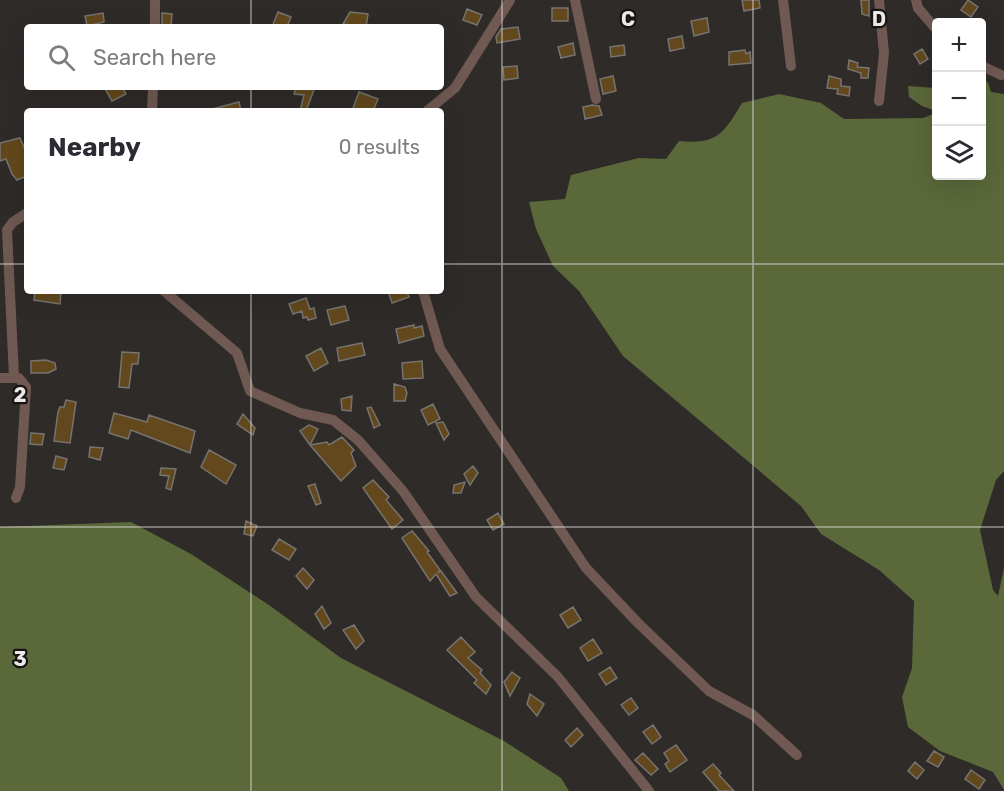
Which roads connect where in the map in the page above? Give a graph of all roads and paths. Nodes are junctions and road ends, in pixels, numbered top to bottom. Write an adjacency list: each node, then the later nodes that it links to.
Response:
1 (155, 0): 7 (street)
2 (510, 0): 16 (street)
3 (575, 0): 13 (street)
4 (783, 0): 9 (street)
5 (879, 0): 14 (street)
6 (916, 0): 8 (street)
7 (155, 24)
8 (932, 24)
9 (791, 66)
10 (986, 68): 11 (street)
11 (1001, 75)
12 (153, 90): 15 (street)
13 (596, 99)
14 (879, 100)
15 (152, 108)
16 (431, 108)
17 (24, 215): 19 (street)
18 (0, 218): 19 (street)
19 (13, 222): 22 (street)
20 (168, 294): 26 (street)
21 (424, 294): 25 (street)
22 (14, 377): 23 (street); 24 (street)
23 (0, 378)
24 (16, 498)
25 (797, 755)
26 (649, 791)

